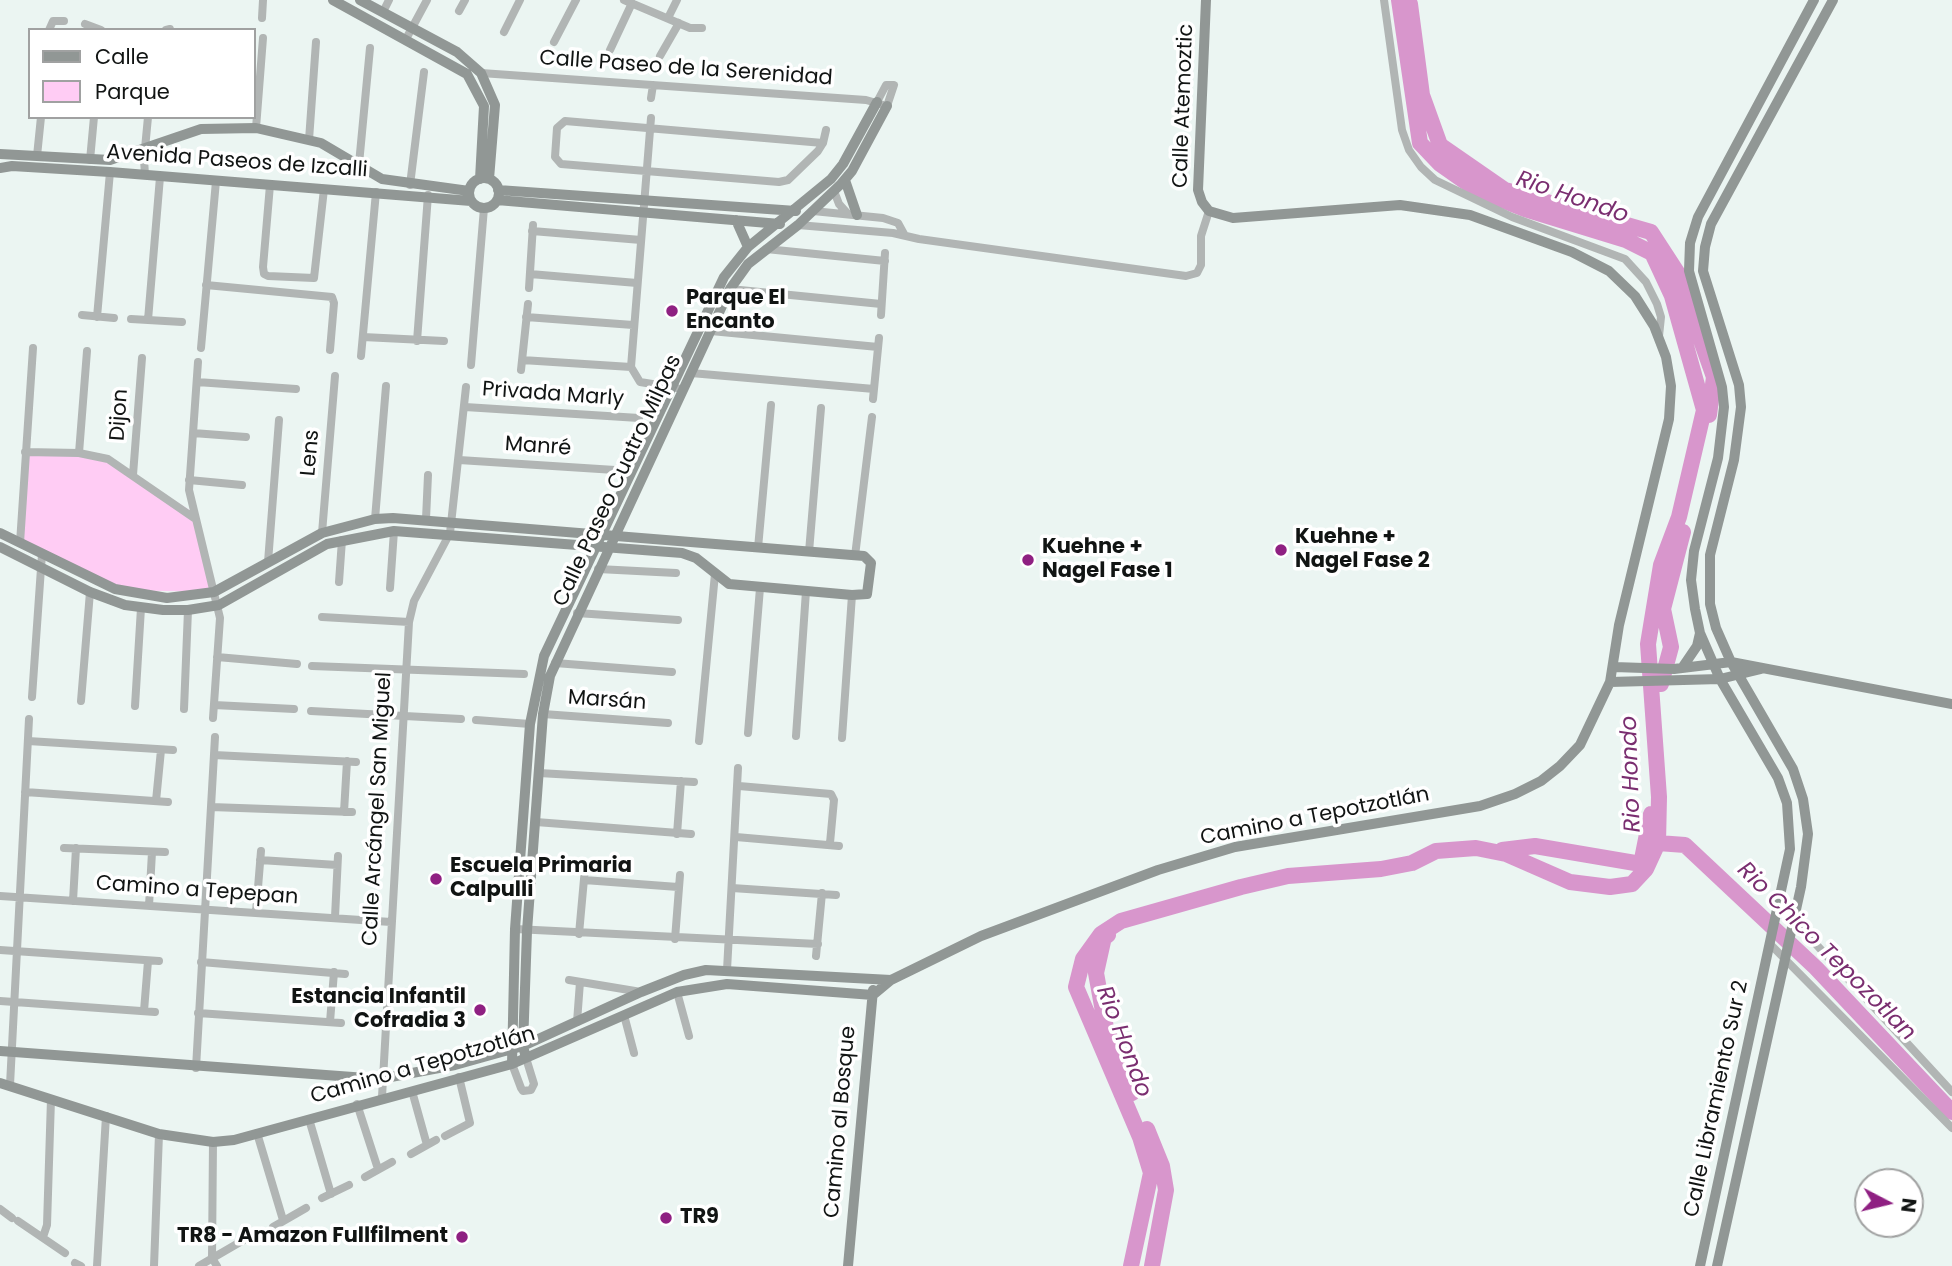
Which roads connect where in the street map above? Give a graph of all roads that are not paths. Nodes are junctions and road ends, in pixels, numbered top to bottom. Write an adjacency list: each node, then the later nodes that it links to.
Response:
1 (263, 0): 17 (street)
2 (333, 0): 26 (street)
3 (360, 0): 16 (street)
4 (389, 0): 16 (street)
5 (427, 0): 26 (street)
6 (465, 0): 15 (street)
7 (520, 0): 25 (street)
8 (576, 0): 29 (street)
9 (677, 0): 18 (street)
10 (1206, 0): 75 (street, Calle Atemoztic)
11 (1384, 0): 102 (street)
12 (1814, 0): 177 (street, Calle Libramiento Sur 2)
13 (1833, 0): 179 (street, Calle Libramiento Sur 2)
14 (628, 1): 18 (street); 31 (street)
15 (459, 11)
16 (383, 12): 26 (street)
17 (262, 18)
18 (668, 18): 20 (street)
19 (64, 21): 22 (street)
20 (679, 23): 24 (street); 32 (street)
21 (85, 24): 23 (street)
22 (49, 27)
23 (95, 28)
24 (702, 28)
25 (504, 32)
26 (409, 33): 34 (street); 58 (street)
27 (263, 38): 43 (street)
28 (316, 42): 46 (street)
29 (554, 42)
30 (370, 48): 52 (street)
31 (610, 50)
32 (660, 56)
33 (424, 72): 62 (street)
34 (481, 73): 35 (street, Calle Paseo de la Serenidad); 58 (street)
35 (653, 85): 36 (street); 37 (street, Calle Paseo de la Serenidad)
36 (651, 98)
37 (882, 104): 59 (street, Calle Paseo Cuatro Milpas); 73 (street, Calle Paseo Cuatro Milpas)
38 (41, 119): 50 (street)
39 (94, 119): 51 (street)
40 (148, 119): 48 (street)
41 (201, 119): 44 (street)
42 (651, 123): 47 (street); 54 (street); 54 (street)
43 (256, 128): 44 (street, Avenida Paseos de Izcalli); 46 (street, Avenida Paseos de Izcalli)
44 (201, 130): 48 (street, Avenida Paseos de Izcalli)
45 (826, 130): 47 (street)
46 (309, 139): 52 (street, Avenida Paseos de Izcalli)
47 (823, 143): 54 (street)
48 (145, 148): 51 (street, Avenida Paseos de Izcalli); 56 (street)
49 (0, 154): 50 (street, Avenida Paseos de Izcalli)
50 (37, 156): 51 (street, Avenida Paseos de Izcalli)
51 (90, 160)
52 (359, 164): 62 (street, Avenida Paseos de Izcalli); 64 (street)
53 (0, 168): 55 (street, Avenida Paseos de Izcalli)
54 (647, 170): 70 (street)
55 (110, 172): 56 (street, Avenida Paseos de Izcalli); 93 (street)
56 (145, 175): 57 (street, Avenida Paseos de Izcalli)
57 (160, 177): 60 (street, Avenida Paseos de Izcalli); 97 (street)
58 (484, 179): 68 (street); 69 (street)
59 (845, 180): 65 (street, Calle Paseo Cuatro Milpas); 76 (street)
60 (216, 181): 61 (street, Avenida Paseos de Izcalli); 86 (street)
61 (270, 185): 63 (street, Avenida Paseos de Izcalli); 63 (street)
62 (410, 185): 69 (street, Avenida Paseos de Izcalli)
63 (324, 189): 64 (street, Avenida Paseos de Izcalli)
64 (357, 190): 66 (street, Avenida Paseos de Izcalli)
65 (834, 191): 74 (street, Calle Paseo Cuatro Milpas); 76 (street)
66 (376, 192): 67 (street, Avenida Paseos de Izcalli); 101 (street)
67 (428, 195): 69 (street, Avenida Paseos de Izcalli); 103 (street)
68 (498, 195): 70 (street); 71 (street); 72 (street)
69 (470, 196): 71 (street)
70 (644, 199): 72 (street); 73 (street)
71 (484, 208): 113 (street)
72 (643, 211): 77 (street); 81 (street)
73 (794, 211): 74 (street); 78 (street, Calle Paseo Cuatro Milpas)
74 (813, 211): 76 (street); 79 (street, Calle Paseo Cuatro Milpas)
75 (1209, 211): 80 (street); 102 (street, Camino a Tepotzotlán)
76 (853, 214): 80 (street)
77 (737, 220): 78 (street); 82 (street)
78 (778, 224): 79 (street); 82 (street, Calle Paseo Cuatro Milpas)
79 (798, 225): 80 (street); 83 (street, Calle Paseo Cuatro Milpas)
80 (904, 234)
81 (641, 240): 84 (street); 85 (street)
82 (747, 247): 121 (street, Calle Paseo Cuatro Milpas)
83 (765, 249): 88 (street, Calle Paseo Cuatro Milpas); 90 (street)
84 (530, 274): 85 (street); 87 (street)
85 (637, 283): 99 (street)
86 (206, 285): 106 (street); 107 (street)
87 (529, 288)
88 (730, 289): 90 (street); 100 (street, Calle Paseo Cuatro Milpas)
89 (528, 304): 94 (street)
90 (881, 304): 91 (street)
91 (881, 315)
92 (82, 316): 93 (street)
93 (97, 317): 95 (street)
94 (526, 317): 99 (street); 111 (street)
95 (114, 318)
96 (131, 318): 97 (street)
97 (148, 320): 98 (street)
98 (182, 322)
99 (633, 325): 114 (street)
100 (711, 331): 116 (street, Calle Paseo Cuatro Milpas); 124 (street)
101 (363, 337): 103 (street); 109 (street)
102 (1658, 337): 184 (street, Camino a Tepotzotlán)
103 (417, 341): 104 (street)
104 (444, 341)
105 (33, 348): 134 (street)
106 (201, 348)
107 (330, 350)
108 (87, 351): 135 (street)
109 (361, 356)
110 (142, 358): 138 (street, Dijon)
111 (522, 360): 114 (street); 115 (street)
112 (198, 362): 118 (street)
113 (471, 365)
114 (631, 367): 121 (street)
115 (521, 370)
116 (691, 373): 122 (street, Calle Paseo Cuatro Milpas); 124 (street)
117 (335, 376): 148 (street, Lens)
118 (197, 382): 123 (street); 132 (street)
119 (386, 386): 143 (street)
120 (466, 387): 127 (street)
121 (671, 387): 122 (street); 149 (street, Calle Paseo Cuatro Milpas)
122 (683, 388): 151 (street, Calle Paseo Cuatro Milpas)
123 (296, 389)
124 (874, 389): 125 (street)
125 (873, 399)
126 (771, 405): 155 (street)
127 (465, 407): 130 (street, Privada Marly); 136 (street)
128 (821, 408): 156 (street)
129 (872, 416): 157 (street)
130 (639, 418)
131 (279, 419): 159 (street)
132 (193, 433): 133 (street); 140 (street)
133 (246, 437)
134 (25, 452): 135 (street); 152 (street)
135 (79, 453): 138 (street)
136 (459, 460): 137 (street, Manré); 145 (street)
137 (615, 470)
138 (133, 475): 142 (street)
139 (428, 475): 144 (street)
140 (189, 480): 141 (street); 142 (street)
141 (242, 485)
142 (194, 518): 168 (street)
143 (375, 519): 144 (street); 148 (street)
144 (426, 519): 145 (street)
145 (451, 527): 146 (street); 149 (street); 153 (street); 176 (street, Calle Arcángel San Miguel)
146 (394, 531): 150 (street); 164 (street)
147 (0, 533): 152 (street)
148 (322, 533): 159 (street)
149 (602, 534): 151 (street); 153 (street, Calle Paseo Cuatro Milpas)
150 (342, 540): 163 (street); 170 (street)
151 (611, 540): 153 (street); 155 (street); 160 (street, Calle Paseo Cuatro Milpas); 162 (street)
152 (20, 543): 158 (street)
153 (596, 545): 190 (street, Calle Paseo Cuatro Milpas)
154 (0, 547): 158 (street)
155 (758, 548): 156 (street)
156 (809, 552): 157 (street)
157 (855, 556): 169 (street)
158 (41, 559): 167 (street); 168 (street); 194 (street)
159 (268, 562): 168 (street)
160 (598, 569): 161 (street); 173 (street, Calle Paseo Cuatro Milpas)
161 (676, 573)
162 (715, 574): 165 (street); 215 (street)
163 (339, 582)
164 (390, 588)
165 (760, 588): 166 (street); 210 (street)
166 (807, 591): 169 (street); 211 (street)
167 (90, 592): 171 (street); 195 (street)
168 (214, 592): 170 (street)
169 (852, 595): 213 (street)
170 (219, 605): 172 (street); 178 (street)
171 (141, 608): 172 (street); 198 (street)
172 (188, 610): 199 (street)
173 (577, 612): 175 (street); 180 (street, Calle Paseo Cuatro Milpas)
174 (322, 617): 176 (street)
175 (678, 620)
176 (409, 622): 186 (street, Calle Arcángel San Miguel)
177 (1700, 633): 182 (street, Calle Libramiento Sur 2); 188 (street)
178 (217, 657): 181 (street); 197 (street)
179 (1731, 662): 182 (street); 185 (street); 191 (street, Calle Libramiento Sur 2)
180 (555, 663): 187 (street); 190 (street, Calle Paseo Cuatro Milpas)
181 (297, 664)
182 (1713, 665): 188 (street); 192 (street, Calle Libramiento Sur 2)
183 (312, 666): 186 (street)
184 (1614, 667): 188 (street); 193 (street, Camino a Tepotzotlán)
185 (1764, 668): 191 (street); 196 (street)
186 (404, 669): 189 (street); 203 (street, Calle Arcángel San Miguel)
187 (672, 672)
188 (1677, 672): 192 (street); 193 (street)
189 (524, 674)
190 (544, 675): 202 (street, Calle Paseo Cuatro Milpas); 209 (street, Calle Paseo Cuatro Milpas)
191 (1738, 675): 192 (street); 255 (street, Calle Libramiento Sur 2)
192 (1720, 680): 250 (street, Calle Libramiento Sur 2)
193 (1610, 682): 273 (street, Camino a Tepotzotlán)
194 (32, 697)
195 (81, 701)
196 (1952, 704)
197 (214, 705): 200 (street); 204 (street)
198 (135, 706)
199 (184, 709)
200 (295, 709)
201 (311, 712): 203 (street)
202 (543, 714): 208 (street, Marsán); 218 (street, Calle Paseo Cuatro Milpas)
203 (402, 716): 206 (street); 254 (street, Calle Arcángel San Miguel)
204 (213, 718)
205 (29, 719): 214 (street)
206 (461, 719)
207 (476, 720): 209 (street)
208 (668, 723)
209 (530, 724): 218 (street, Calle Paseo Cuatro Milpas)
210 (748, 733)
211 (796, 736)
212 (215, 737): 219 (street)
213 (842, 738)
214 (28, 741): 216 (street); 225 (street)
215 (699, 741)
216 (161, 750): 217 (street); 226 (street)
217 (173, 750)
218 (534, 753): 221 (street, Calle Paseo Cuatro Milpas); 256 (street, Calle Paseo Cuatro Milpas)
219 (215, 755): 228 (street); 228 (street)
220 (738, 768): 224 (street)
221 (539, 773): 222 (street); 229 (street, Calle Paseo Cuatro Milpas)
222 (681, 781): 223 (street); 230 (street)
223 (694, 782)
224 (739, 786): 232 (street); 233 (street)
225 (25, 792): 226 (street); 247 (street)
226 (156, 801): 227 (street)
227 (168, 802)
228 (211, 807): 251 (street)
229 (536, 822): 230 (street); 256 (street, Calle Paseo Cuatro Milpas)
230 (677, 834): 231 (street)
231 (691, 834)
232 (736, 837): 233 (street); 243 (street)
233 (830, 843): 234 (street)
234 (839, 846)
235 (64, 848): 236 (street)
236 (76, 848): 237 (street); 248 (street)
237 (152, 852): 238 (street); 249 (street)
238 (165, 852)
239 (585, 868): 241 (street)
240 (680, 875): 242 (street)
241 (584, 880): 242 (street); 257 (street)
242 (678, 887): 258 (street)
243 (732, 888): 244 (street); 259 (street)
244 (822, 893): 245 (street); 261 (street)
245 (836, 894)
246 (0, 896): 247 (street, Camino a Tepepan)
247 (18, 898): 248 (street, Camino a Tepepan); 263 (street)
248 (73, 901): 249 (street, Camino a Tepepan)
249 (149, 906): 251 (street, Camino a Tepepan)
250 (1779, 908): 255 (street); 260 (street, Calle Libramiento Sur 2)
251 (204, 909): 252 (street, Camino a Tepepan); 268 (street)
252 (256, 912): 253 (street, Camino a Tepepan); 253 (street)
253 (335, 918): 254 (street, Camino a Tepepan)
254 (391, 922): 297 (street, Calle Arcángel San Miguel)
255 (1793, 923): 264 (street, Calle Libramiento Sur 2); 300 (street)
256 (521, 930): 257 (street); 290 (street, Calle Paseo Cuatro Milpas); 291 (street, Calle Paseo Cuatro Milpas)
257 (579, 934): 258 (street)
258 (676, 939): 259 (street)
259 (730, 941): 261 (street); 269 (street)
260 (1772, 943): 264 (street); 302 (street, Calle Libramiento Sur 2)
261 (818, 944): 265 (street)
262 (0, 950): 263 (street)
263 (16, 951): 266 (street); 281 (street)
264 (1787, 954): 304 (street, Calle Libramiento Sur 2); 310 (street)
265 (816, 956)
266 (148, 961): 267 (street); 282 (street)
267 (159, 961)
268 (201, 962): 270 (street); 284 (street)
269 (727, 970): 274 (street, Camino a Tepotzotlán); 276 (street); 277 (street, Camino a Tepotzotlán)
270 (334, 972): 271 (street); 286 (street)
271 (345, 974)
272 (569, 980): 275 (street)
273 (891, 980): 274 (street, Camino a Tepotzotlán); 279 (street, Camino a Tepotzotlán)
274 (874, 981): 279 (street, Camino al Bosque)
275 (580, 982): 277 (street); 287 (street)
276 (727, 984): 278 (street, Camino a Tepotzotlán); 279 (street, Camino a Tepotzotlán)
277 (641, 992): 287 (street, Camino a Tepotzotlán)
278 (677, 992): 285 (street, Camino a Tepotzotlán); 289 (street)
279 (873, 995): 335 (street, Camino al Bosque)
280 (0, 1001): 281 (street)
281 (13, 1002): 282 (street); 292 (street)
282 (144, 1011): 283 (street)
283 (155, 1012)
284 (198, 1013): 286 (street); 295 (street)
285 (624, 1015): 291 (street, Camino a Tepotzotlán); 293 (street)
286 (330, 1022): 288 (street)
287 (577, 1022): 291 (street, Camino a Tepotzotlán)
288 (341, 1023)
289 (689, 1036)
290 (510, 1050): 291 (street, Camino a Tepotzotlán); 294 (street, Calle Paseo Cuatro Milpas); 297 (street, Camino a Tepotzotlán)
291 (525, 1052): 294 (street, Camino a Tepotzotlán); 294 (street, Calle Paseo Cuatro Milpas)
292 (5, 1053): 295 (street, Camino a Tepotzotlán); 298 (street)
293 (634, 1053)
294 (512, 1064): 296 (street, Camino a Tepotzotlán)
295 (196, 1068): 297 (street, Camino a Tepotzotlán)
296 (459, 1077): 299 (street, Camino a Tepotzotlán); 313 (street)
297 (380, 1079): 301 (street, Calle Arcángel San Miguel)
298 (5, 1084): 303 (street, Camino a Tepotzotlán)
299 (412, 1091): 301 (street, Camino a Tepotzotlán); 316 (street)
300 (1952, 1091)
301 (382, 1097): 305 (street, Camino a Tepotzotlán)
302 (1737, 1097): 304 (street); 308 (street, Calle Libramiento Sur 2)
303 (51, 1098): 306 (street, Camino a Tepotzotlán); 329 (street)
304 (1754, 1101): 309 (street, Calle Libramiento Sur 2)
305 (357, 1104): 307 (street, Camino a Tepotzotlán); 319 (street)
306 (106, 1116): 312 (street, Camino a Tepotzotlán); 332 (street)
307 (309, 1119): 311 (street, Camino a Tepotzotlán); 322 (street)
308 (1732, 1121): 309 (street); 336 (street, Calle Libramiento Sur 2)
309 (1749, 1125): 337 (street, Calle Libramiento Sur 2)
310 (1952, 1128)
311 (257, 1133): 315 (street, Camino a Tepotzotlán); 326 (street)
312 (159, 1134): 315 (street, Camino a Tepotzotlán); 333 (street)
313 (445, 1136)
314 (436, 1140): 316 (street)
315 (213, 1142): 331 (street)
316 (427, 1145): 317 (street)
317 (411, 1154)
318 (392, 1162): 319 (street)
319 (378, 1169): 320 (street)
320 (365, 1177)
321 (349, 1185): 322 (street)
322 (331, 1194): 323 (street)
323 (322, 1198)
324 (306, 1208): 326 (street)
325 (0, 1209): 329 (street)
326 (283, 1220): 327 (street)
327 (273, 1227)
328 (254, 1234): 331 (street)
329 (43, 1237): 330 (street)
330 (65, 1253)
331 (214, 1262): 334 (street)
332 (97, 1266)
333 (154, 1266)
334 (199, 1266)
335 (848, 1266)
336 (1700, 1266)
337 (1717, 1266)

